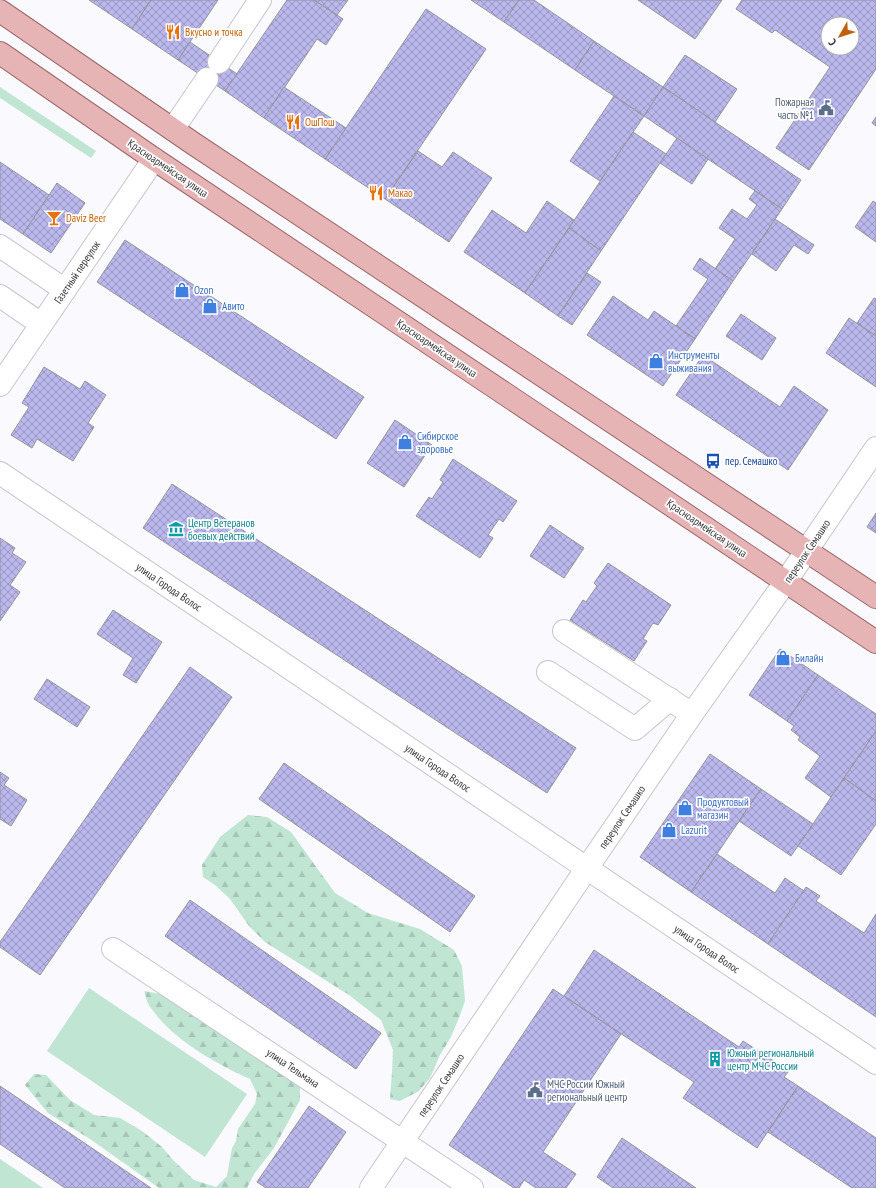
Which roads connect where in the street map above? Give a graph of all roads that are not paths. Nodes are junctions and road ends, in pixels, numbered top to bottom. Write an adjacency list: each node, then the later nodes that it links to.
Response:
1 (260, 0): 4 (street)
2 (0, 11): 6 (main road)
3 (0, 53): 7 (main road, Красноармейская улица)
4 (219, 62)
5 (207, 79): 6 (street)
6 (173, 129): 15 (main road)
7 (154, 159): 9 (street, Газетный переулок); 16 (main road, Красноармейская улица)
8 (0, 246): 9 (street)
9 (65, 290): 11 (street, Газетный переулок)
10 (0, 296): 11 (street)
11 (42, 324): 12 (street, Газетный переулок)
12 (0, 386)
13 (876, 448): 15 (street, переулок Семашко)
14 (0, 473): 23 (street, улица Города Волос)
15 (806, 551): 16 (street, переулок Семашко); 17 (main road)
16 (786, 581): 19 (main road, Красноармейская улица); 22 (street, переулок Семашко)
17 (876, 597)
18 (564, 631): 21 (street)
19 (876, 642)
20 (548, 672): 21 (street)
21 (670, 699): 22 (street)
22 (692, 714): 23 (street, переулок Семашко)
23 (587, 868): 25 (street, улица Города Волос); 26 (street, переулок Семашко)
24 (113, 949): 26 (street, улица Тельмана)
25 (876, 1063)
26 (403, 1141): 27 (street, переулок Семашко); 28 (street, улица Тельмана)
27 (371, 1188)
28 (472, 1188)

